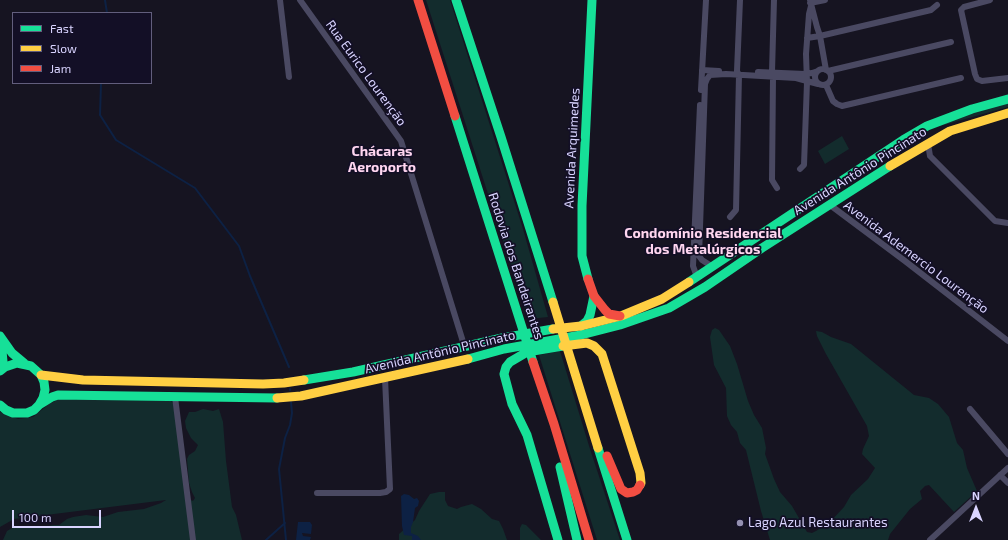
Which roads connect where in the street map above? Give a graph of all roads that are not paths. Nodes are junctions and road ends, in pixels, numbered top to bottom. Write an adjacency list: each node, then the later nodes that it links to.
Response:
1 (280, 0): 22 (street)
2 (300, 0): 47 (street, Rua Eurico Lourenção)
3 (418, 0): 61 (main road, Rodovia dos Bandeirantes)
4 (456, 0): 57 (main road, Rodovia dos Bandeirantes)
5 (592, 0): 42 (main road, Avenida Arquimedes)
6 (706, 0): 16 (street)
7 (740, 0): 19 (street)
8 (774, 0): 21 (street)
9 (825, 0): 11 (street)
10 (990, 0): 24 (street)
11 (810, 3): 13 (street); 14 (street)
12 (937, 5): 13 (street)
13 (820, 36): 14 (street); 18 (street)
14 (807, 38): 20 (street)
15 (951, 42): 18 (street)
16 (702, 70): 19 (street); 40 (street)
17 (818, 70): 18 (street); 20 (street); 26 (street)
18 (827, 71): 27 (street)
19 (738, 73): 21 (street); 37 (street); 39 (street)
20 (806, 74): 21 (street); 25 (street)
21 (772, 75): 25 (street); 35 (street)
22 (289, 77)
23 (961, 78): 27 (street)
24 (1008, 78)
25 (807, 82): 26 (street); 33 (street)
26 (818, 84): 27 (street)
27 (826, 85)
28 (1008, 99): 30 (main road, Avenida Antônio Pincinato)
29 (1008, 113): 31 (main road, Avenida Antônio Pincinato)
30 (927, 126): 31 (main road); 32 (main road, Avenida Antônio Pincinato)
31 (928, 144): 34 (main road, Avenida Antônio Pincinato); 38 (street)
32 (885, 153): 34 (main road); 39 (main road, Avenida Antônio Pincinato)
33 (800, 169)
34 (880, 172): 36 (main road, Avenida Antônio Pincinato)
35 (776, 188)
36 (830, 205): 41 (main road, Avenida Antônio Pincinato); 46 (street, Avenida Ademercio Lourenção)
37 (730, 217)
38 (1008, 223)
39 (713, 267): 40 (main road, Avenida Antônio Pincinato)
40 (697, 277): 41 (main road); 43 (main road, Avenida Antônio Pincinato)
41 (718, 279): 53 (main road, Avenida Antônio Pincinato)
42 (594, 296): 43 (main road, Avenida Arquimedes); 44 (main road)
43 (621, 316): 44 (main road, Avenida Antônio Pincinato)
44 (581, 326): 47 (main road, Avenida Antônio Pincinato)
45 (0, 337): 48 (main road, Avenida Antônio Pincinato); 50 (main road)
46 (1008, 341)
47 (464, 345): 49 (main road, Avenida Antônio Pincinato)
48 (24, 363): 50 (main road); 52 (main road, Avenida Antônio Pincinato)
49 (371, 368): 51 (main road, Avenida Antônio Pincinato); 53 (main road)
50 (0, 371)
51 (353, 372): 54 (main road, Avenida Antônio Pincinato); 55 (main road)
52 (41, 375): 54 (main road, Avenida Antônio Pincinato); 58 (main road)
53 (385, 378): 55 (main road, Avenida Antônio Pincinato); 66 (street)
54 (163, 382): 56 (main road)
55 (313, 393): 56 (main road, Avenida Antônio Pincinato)
56 (175, 397): 58 (main road, Avenida Antônio Pincinato); 68 (street)
57 (584, 403): 67 (main road, Rodovia dos Bandeirantes); 69 (main road)
58 (39, 405): 59 (main road, Avenida Antônio Pincinato)
59 (2, 408)
60 (970, 409): 62 (street)
61 (554, 424): 70 (main road); 71 (main road, Rodovia dos Bandeirantes)
62 (1008, 454)
63 (1008, 468): 64 (street)
64 (1000, 475): 65 (street); 74 (street)
65 (1008, 483)
66 (318, 493)
67 (618, 511): 72 (main road, Rodovia dos Bandeirantes); 73 (main road)
68 (193, 540)
69 (558, 540)
70 (577, 540)
71 (589, 540)
72 (627, 540)
73 (633, 540)
74 (930, 540)

